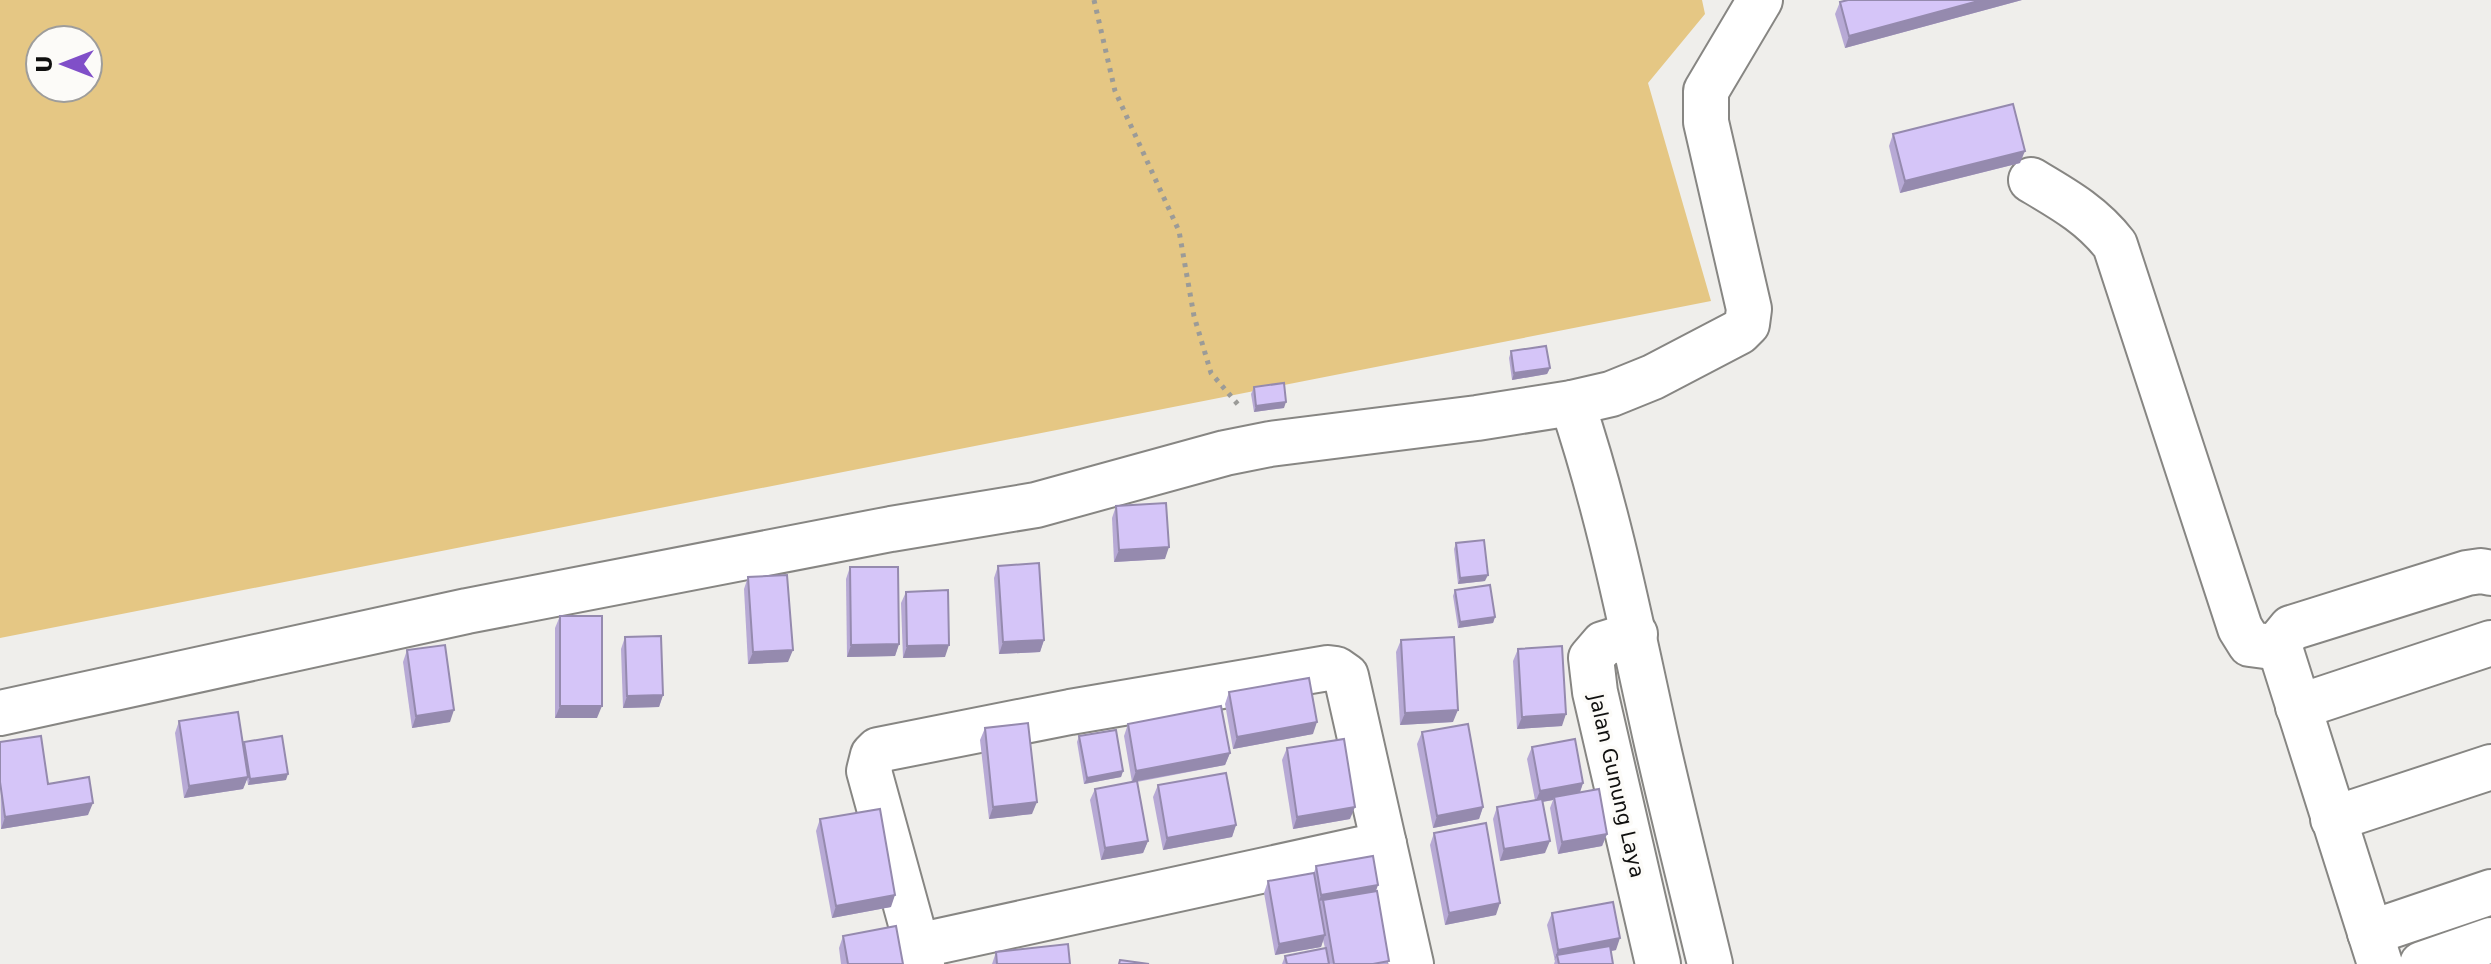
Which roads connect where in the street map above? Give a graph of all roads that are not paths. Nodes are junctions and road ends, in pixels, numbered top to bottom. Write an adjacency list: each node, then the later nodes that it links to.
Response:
1 (1760, 0): 3 (street)
2 (2031, 180): 7 (street)
3 (1572, 403): 5 (street, Jalan Gunung Laya); 9 (street)
4 (2491, 573): 7 (street)
5 (1620, 638): 18 (street, Jalan Gunung Laya); 19 (street, Jalan Gunung Laya)
6 (2491, 643): 8 (street)
7 (2280, 648): 8 (street)
8 (2298, 707): 11 (street)
9 (0, 713)
10 (2491, 767): 11 (street)
11 (2333, 819): 15 (street)
12 (1384, 844): 16 (street); 16 (street); 17 (street)
13 (2491, 892): 15 (street)
14 (2491, 940): 20 (street)
15 (2375, 948)
16 (920, 955)
17 (1411, 964)
18 (1658, 964)
19 (1710, 964)
20 (2422, 964)

